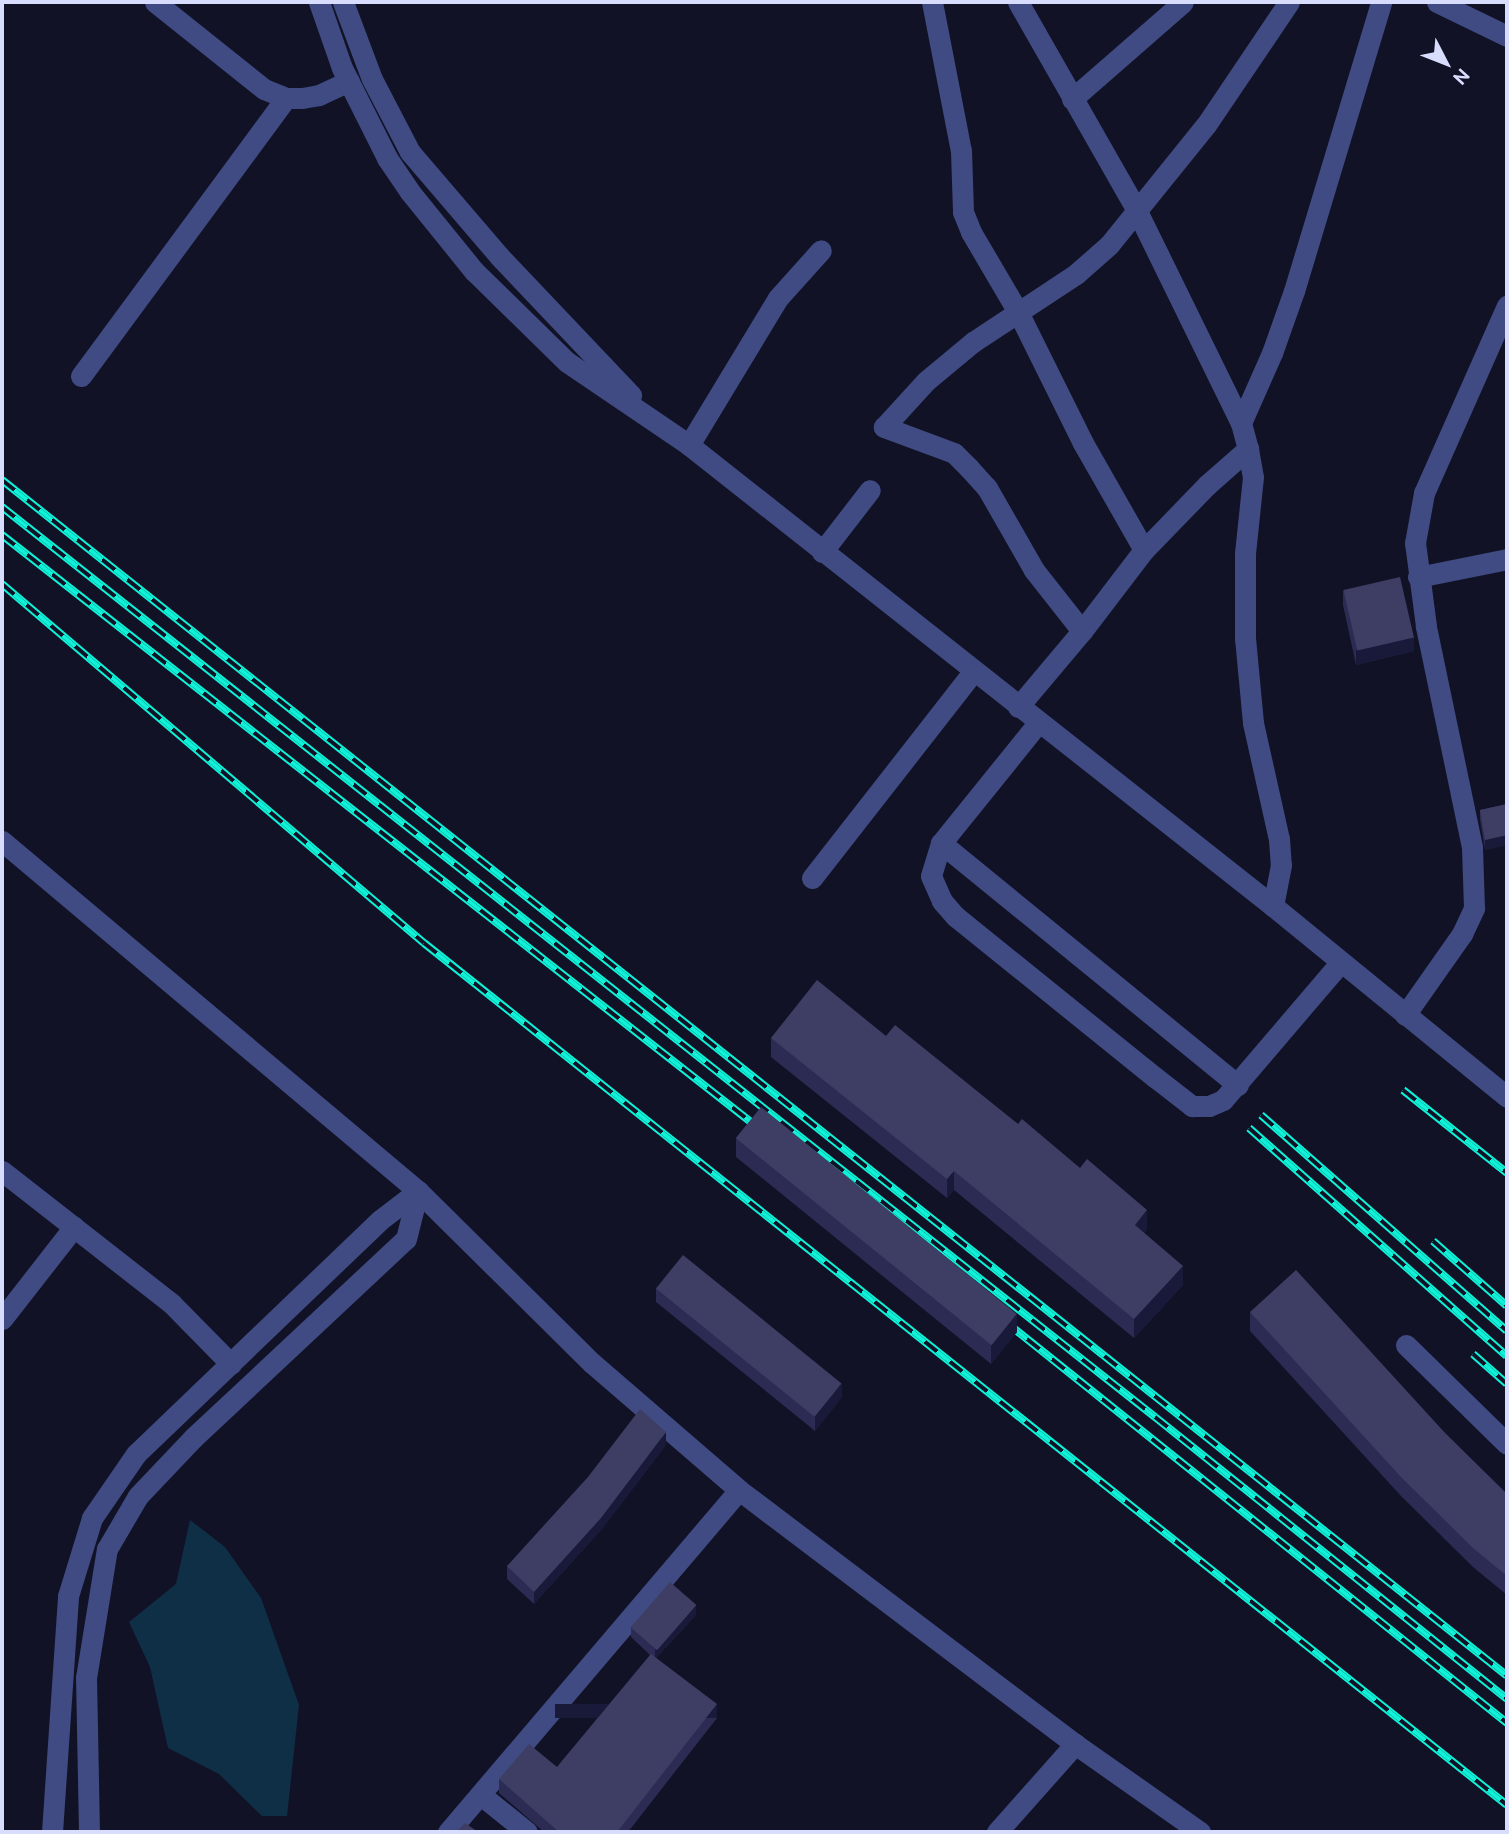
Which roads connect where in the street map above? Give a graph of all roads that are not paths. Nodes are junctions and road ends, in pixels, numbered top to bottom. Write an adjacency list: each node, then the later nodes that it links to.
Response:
1 (155, 2): 14 (street)
2 (319, 2): 13 (street)
3 (932, 2): 19 (street)
4 (1018, 2): 15 (street)
5 (1183, 2): 15 (street)
6 (1289, 2): 16 (street)
7 (1381, 2): 22 (street)
8 (1437, 2): 10 (street)
9 (346, 4): 21 (street)
10 (1480, 22): 11 (street); 12 (street)
11 (1507, 25)
12 (1507, 36)
13 (349, 81): 14 (street); 21 (street)
14 (286, 98): 20 (street)
15 (1072, 99): 16 (street)
16 (1137, 211): 19 (street); 22 (street)
17 (821, 250): 23 (street)
18 (1507, 306): 29 (street)
19 (1018, 312): 26 (street); 30 (street)
20 (81, 376)
21 (649, 415): 23 (street)
22 (1241, 423): 24 (street)
23 (689, 445): 27 (street)
24 (1248, 449): 26 (street); 37 (street)
25 (870, 490): 27 (street)
26 (1144, 550): 30 (street)
27 (822, 552): 31 (street)
28 (1507, 559): 29 (street)
29 (1418, 577): 39 (street)
30 (1082, 631): 32 (street)
31 (973, 672): 32 (street); 36 (street)
32 (1018, 707): 33 (street)
33 (1038, 723): 35 (street); 37 (street)
34 (2, 841): 43 (street)
35 (941, 843): 40 (street); 40 (street)
36 (812, 878)
37 (1273, 906): 38 (street)
38 (1340, 963): 39 (street); 40 (street)
39 (1405, 1015): 41 (street)
40 (1238, 1085)
41 (1507, 1097)
42 (2, 1171): 44 (street)
43 (418, 1191): 47 (street); 49 (street); 53 (street)
44 (74, 1227): 45 (street); 47 (street)
45 (2, 1319)
46 (1406, 1345): 48 (street)
47 (231, 1364): 52 (street)
48 (1507, 1444)
49 (739, 1490): 50 (street); 51 (street)
50 (1075, 1744): 56 (street); 57 (street)
51 (481, 1795): 54 (street); 55 (street)
52 (52, 1832)
53 (89, 1832)
54 (448, 1832)
55 (527, 1832)
56 (997, 1832)
57 (1200, 1832)

